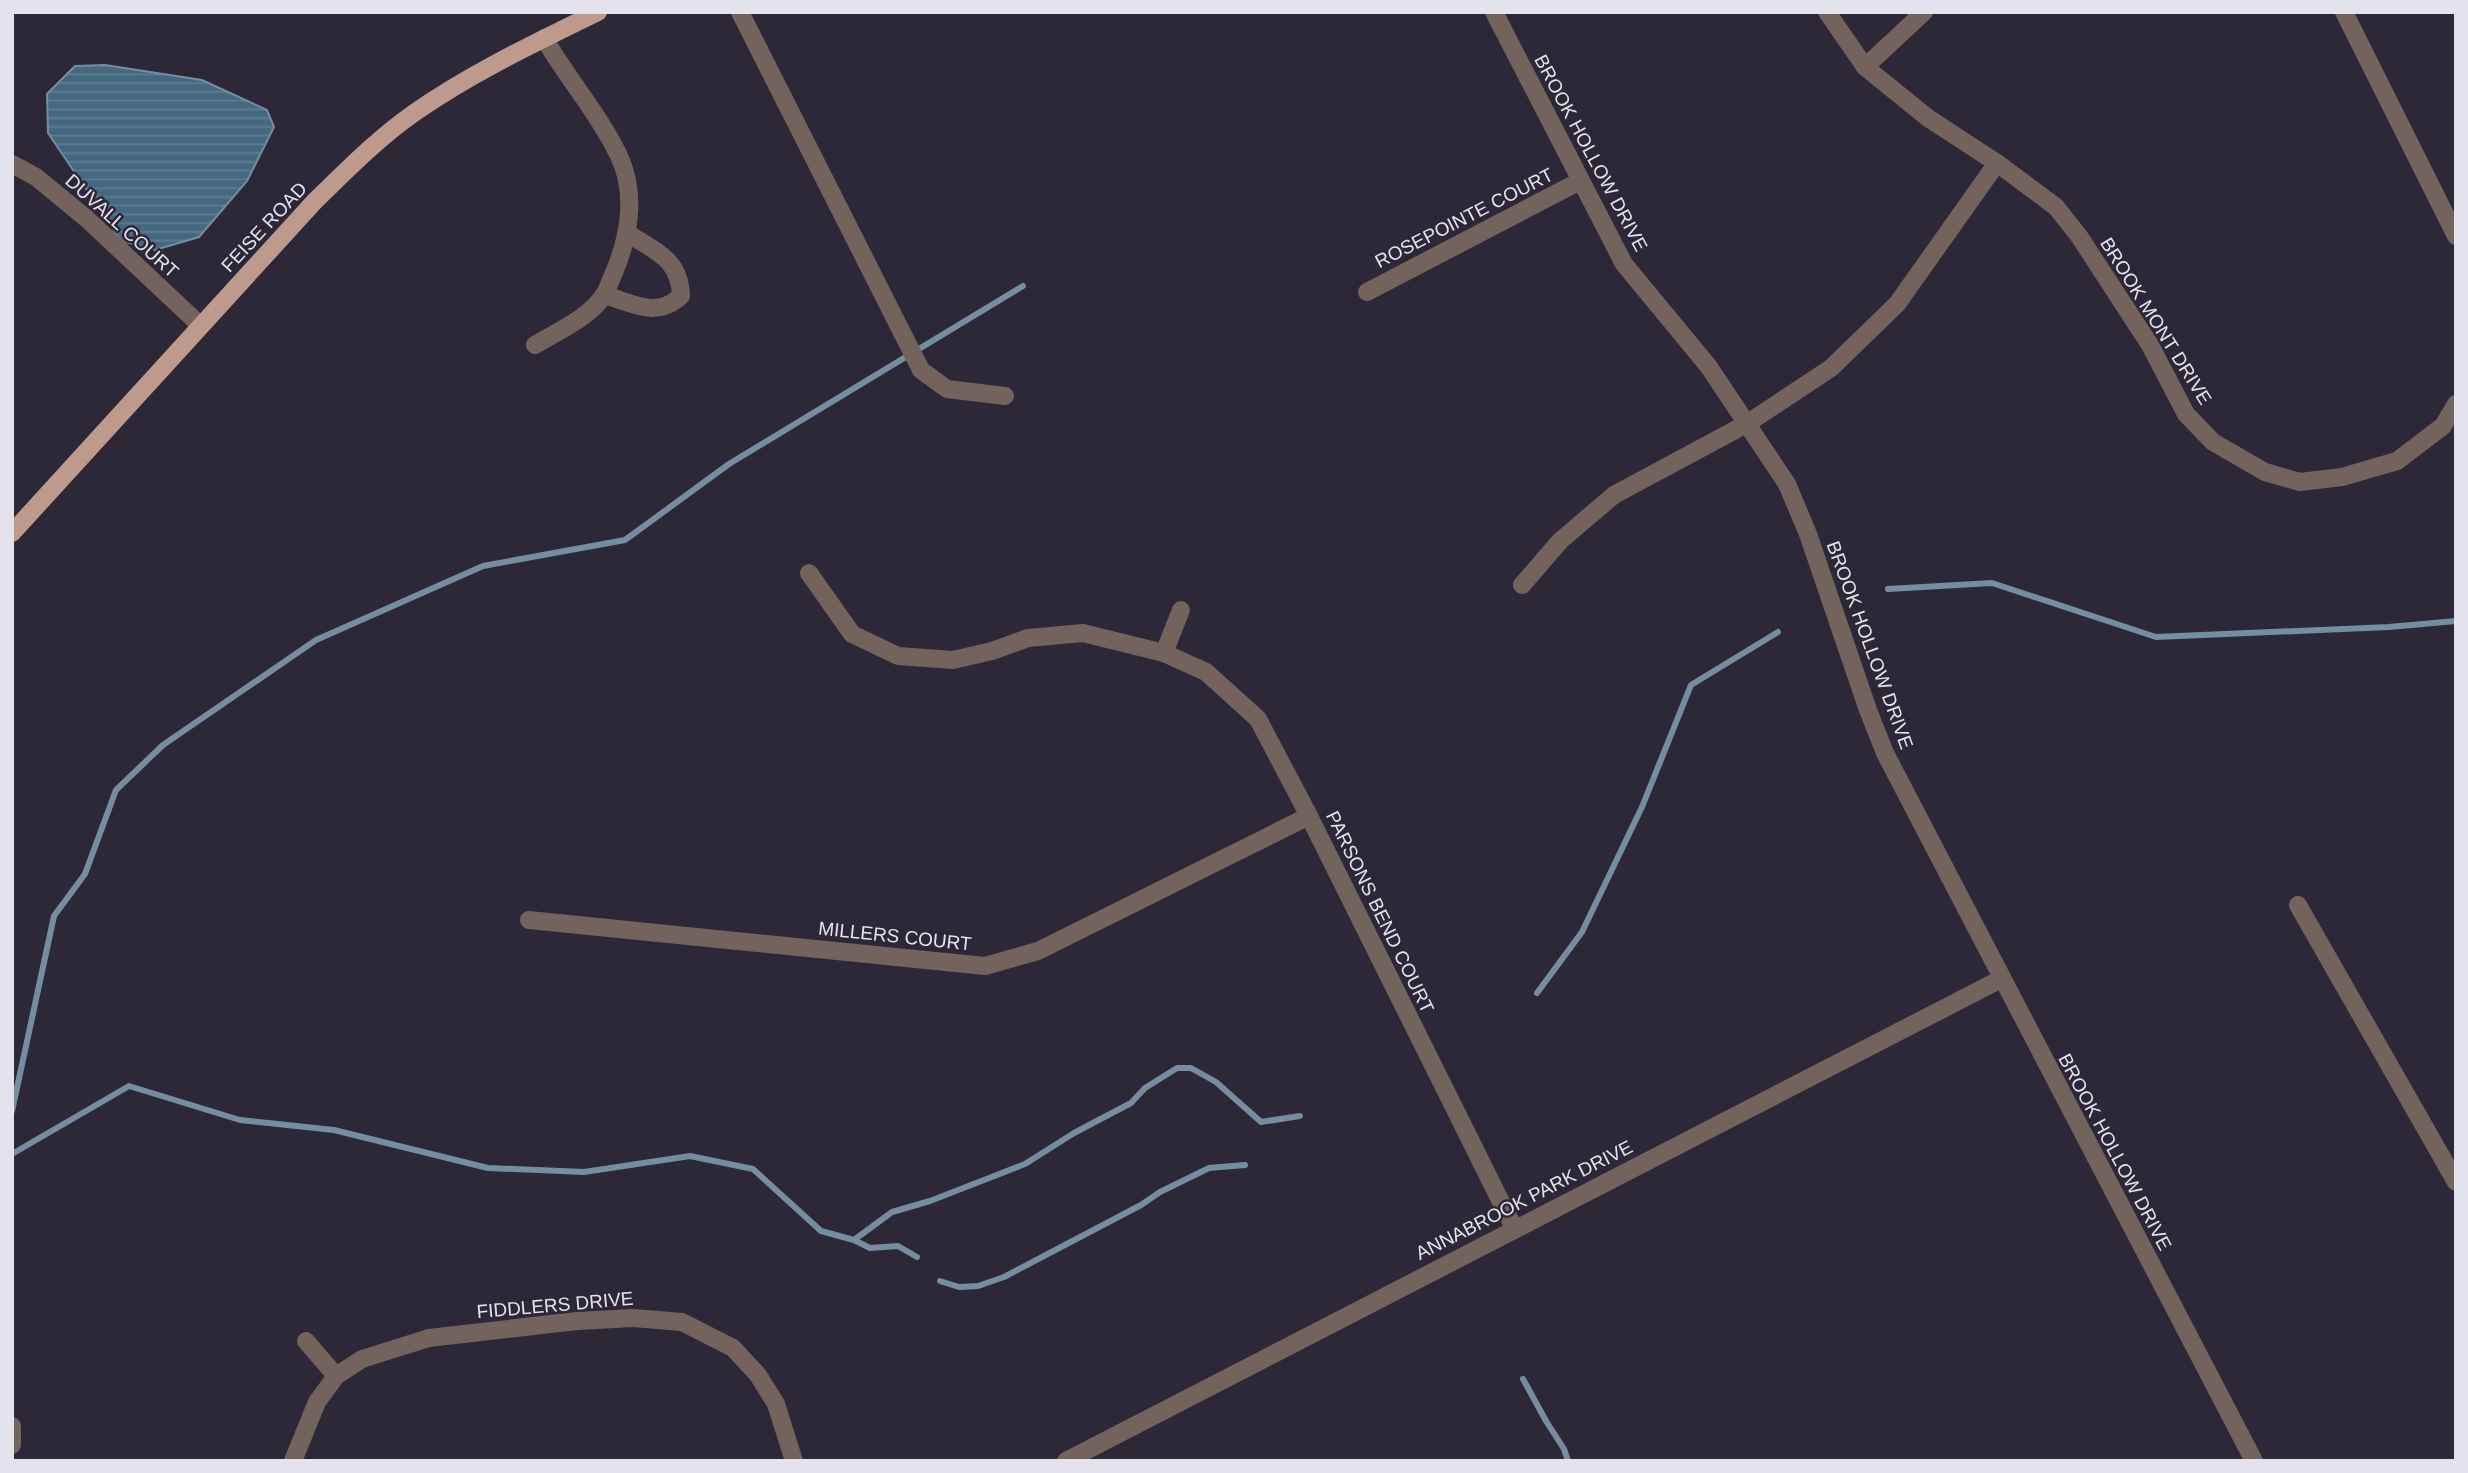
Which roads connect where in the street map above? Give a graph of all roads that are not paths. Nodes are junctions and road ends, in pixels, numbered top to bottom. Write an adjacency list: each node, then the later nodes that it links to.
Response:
1 (598, 12): 7 (main road, FEISE ROAD)
2 (740, 12): 18 (street)
3 (1494, 12): 11 (street, BROOK HOLLOW DRIVE)
4 (1827, 12): 8 (street, BROOK MONT DRIVE)
5 (1924, 12): 8 (street)
6 (2344, 12): 13 (street)
7 (544, 38): 12 (street); 16 (main road, FEISE ROAD)
8 (1865, 67): 9 (street, BROOK MONT DRIVE)
9 (1997, 163): 19 (street, BROOK MONT DRIVE); 20 (street)
10 (12, 164): 16 (street, DUVALL COURT)
11 (1580, 181): 14 (street, ROSEPOINTE COURT); 20 (street, BROOK HOLLOW DRIVE)
12 (627, 233): 15 (street); 15 (street)
13 (2456, 236)
14 (1367, 292)
15 (604, 295): 17 (street)
16 (200, 325): 21 (main road, FEISE ROAD)
17 (535, 345)
18 (1005, 396)
19 (2456, 404)
20 (1748, 423): 23 (street); 29 (street, BROOK HOLLOW DRIVE)
21 (12, 533)
22 (809, 573): 25 (street, PARSONS BEND COURT)
23 (1522, 585)
24 (1181, 610): 25 (street)
25 (1164, 653): 26 (street, PARSONS BEND COURT)
26 (1310, 816): 28 (street, MILLERS COURT); 31 (street, PARSONS BEND COURT)
27 (2298, 905): 30 (street)
28 (529, 920)
29 (2001, 979): 31 (street, ANNABROOK PARK DRIVE); 39 (street, BROOK HOLLOW DRIVE)
30 (2456, 1182)
31 (1514, 1228): 38 (street, ANNABROOK PARK DRIVE)
32 (306, 1341): 33 (street)
33 (337, 1376): 36 (street, FIDDLERS DRIVE); 37 (street, FIDDLERS DRIVE)
34 (12, 1426): 35 (street)
35 (12, 1445)
36 (293, 1461)
37 (794, 1461)
38 (1066, 1461)
39 (2254, 1461)

